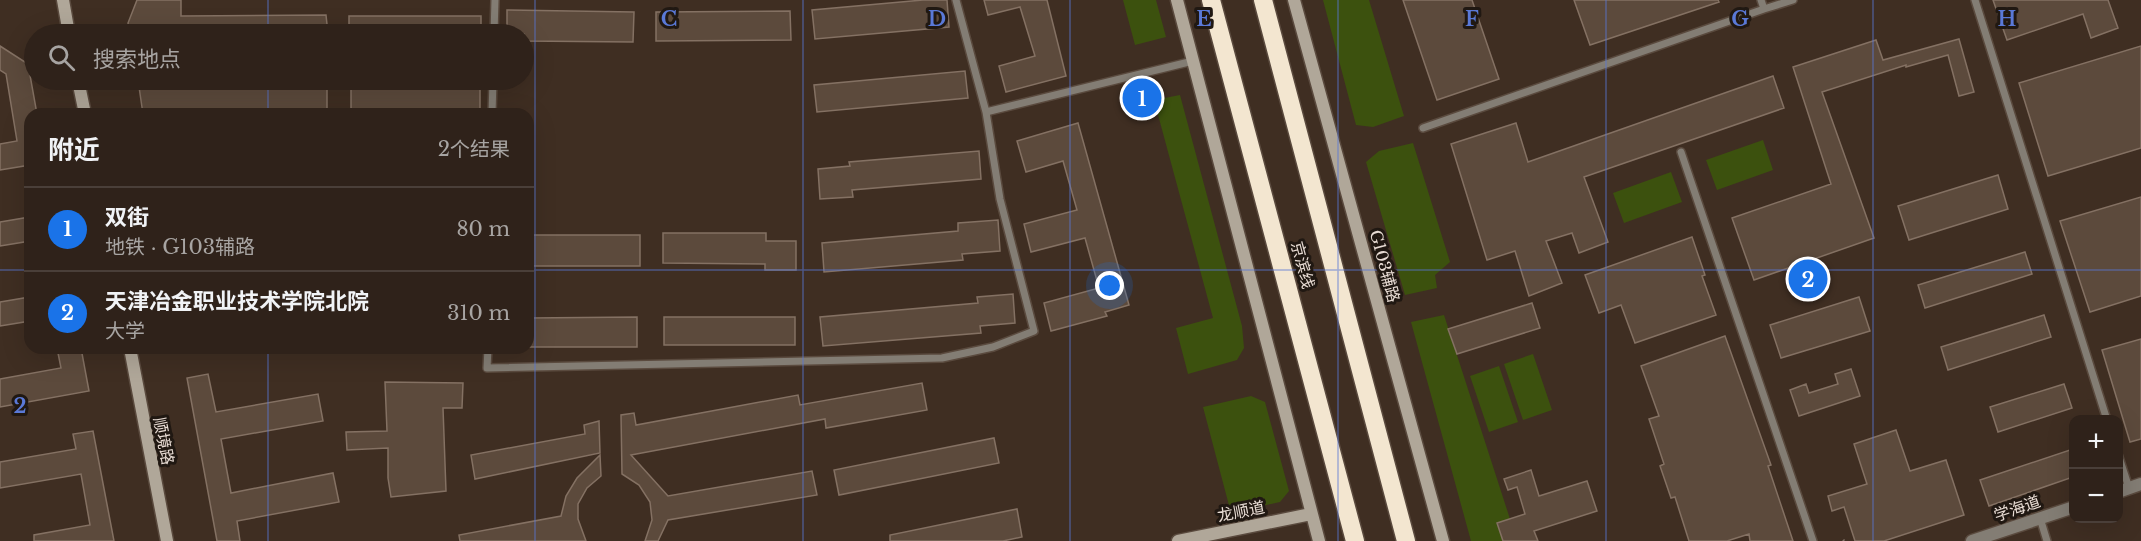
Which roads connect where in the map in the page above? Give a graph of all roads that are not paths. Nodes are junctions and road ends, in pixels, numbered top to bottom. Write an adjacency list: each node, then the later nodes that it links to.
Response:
1 (63, 0): 12 (street)
2 (495, 0): 13 (lane)
3 (956, 0): 19 (lane)
4 (1177, 0): 14 (street)
5 (1211, 0): 33 (highway, 京滨线)
6 (1263, 0): 34 (highway, 京滨线)
7 (1294, 0): 35 (street, G103辅路)
8 (1761, 0): 11 (lane)
9 (1793, 0): 11 (lane)
10 (1975, 0): 24 (lane)
11 (1764, 9): 20 (lane)
12 (67, 24)
13 (494, 24)
14 (1193, 61): 19 (lane); 28 (street)
15 (80, 90): 17 (street)
16 (493, 90): 18 (lane)
17 (84, 108)
18 (492, 108)
19 (986, 112): 23 (lane)
20 (1423, 128)
21 (1681, 152): 36 (lane)
22 (131, 354): 30 (street, 顺境路)
23 (488, 354)
24 (2106, 415)
25 (2123, 468): 26 (lane)
26 (2130, 488)
27 (2069, 508): 29 (street, 学海道)
28 (1311, 514): 31 (street, 龙顺道); 32 (street)
29 (2040, 518): 37 (street, 学海道); 38 (lane)
30 (167, 541)
31 (1178, 541)
32 (1318, 541)
33 (1355, 541)
34 (1406, 541)
35 (1443, 541)
36 (1813, 541)
37 (1972, 541)
38 (2047, 541)

